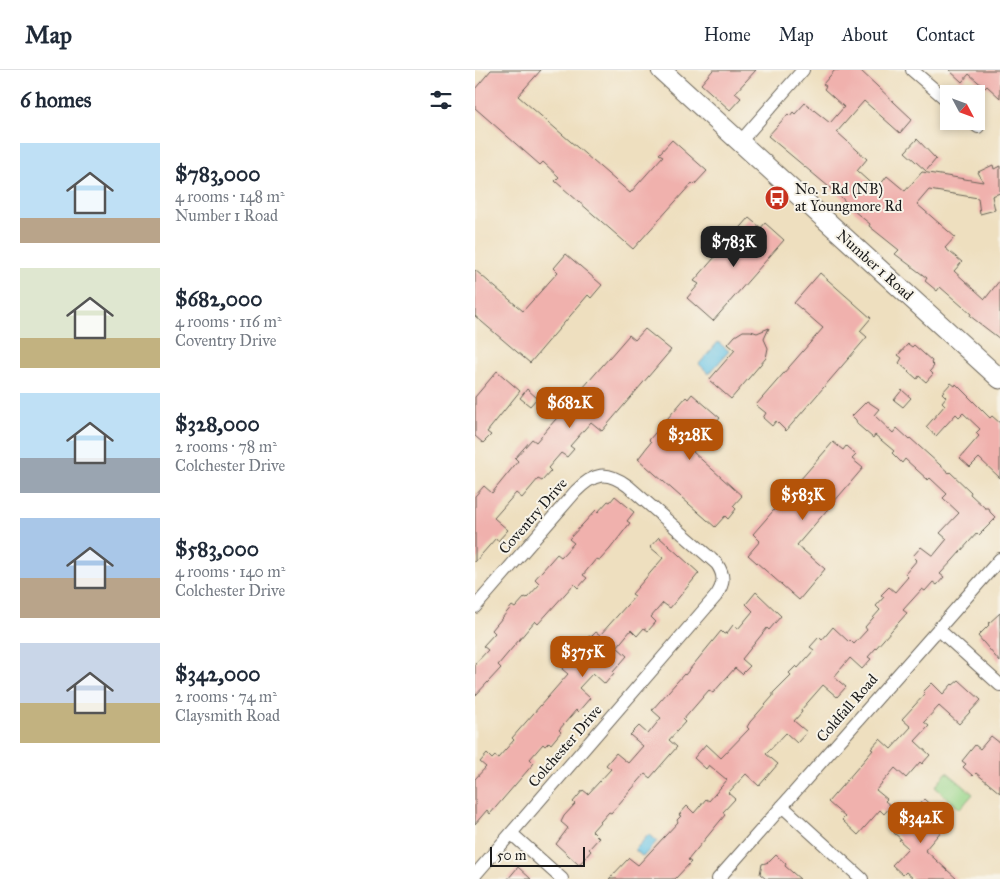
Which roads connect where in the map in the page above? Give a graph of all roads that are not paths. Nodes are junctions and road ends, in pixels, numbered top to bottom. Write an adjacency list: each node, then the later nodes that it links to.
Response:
1 (661, 70): 5 (main road, Number 1 Road)
2 (803, 70): 5 (street)
3 (912, 70): 4 (street)
4 (940, 94)
5 (740, 142): 6 (main road, Number 1 Road)
6 (1000, 379)
7 (601, 475): 9 (street, Coventry Drive); 13 (street, Colchester Drive)
8 (1000, 559): 10 (street, Coldfall Road)
9 (475, 608)
10 (938, 629): 11 (street); 12 (street, Coldfall Road)
11 (1000, 685)
12 (782, 806): 16 (street, Coldfall Road); 17 (street)
13 (512, 834): 14 (street, Colchester Drive); 15 (street)
14 (475, 875)
15 (562, 879)
16 (718, 879)
17 (862, 879)

